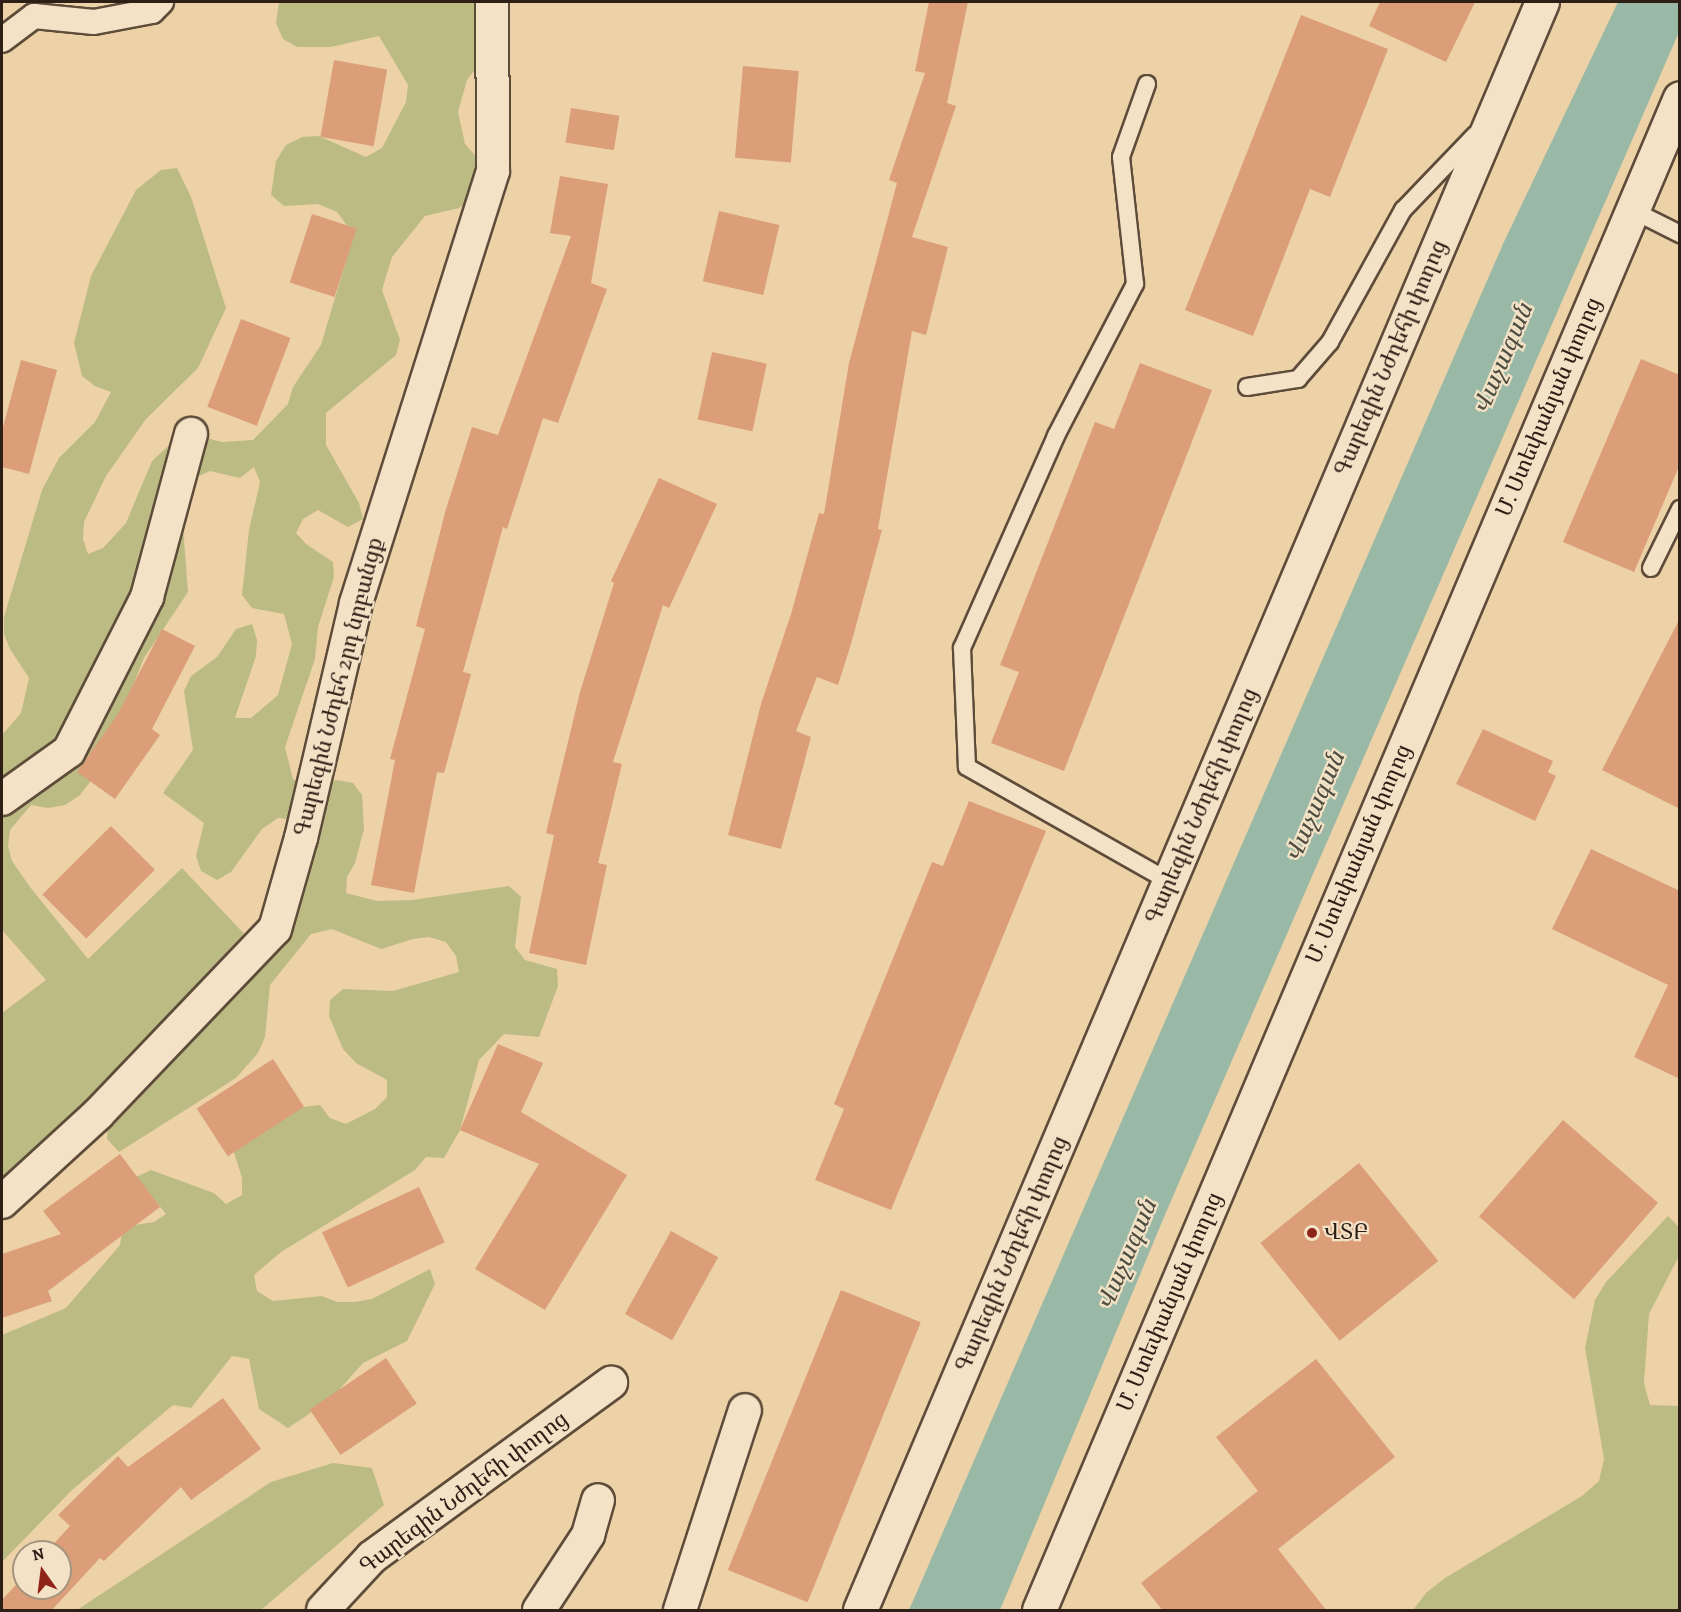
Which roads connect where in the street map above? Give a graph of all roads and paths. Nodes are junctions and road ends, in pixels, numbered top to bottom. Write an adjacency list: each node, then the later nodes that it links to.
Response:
1 (161, 2): 4 (street)
2 (492, 2): 16 (street, Գարեգին Նժդեհ 2րդ նրբանցք)
3 (1542, 2): 7 (street, Գարեգին Նժդեհի փողոց)
4 (2, 40)
5 (1147, 84): 15 (lane)
6 (1680, 98): 8 (street, Մ․ Ստեփանյան փողոց)
7 (1492, 118): 10 (lane); 15 (street, Գարեգին Նժդեհի փողոց)
8 (1632, 210): 9 (lane); 24 (street, Մ․ Ստեփանյան փողոց)
9 (1680, 234)
10 (1247, 387)
11 (190, 434): 14 (street)
12 (1680, 509): 13 (lane)
13 (1651, 568)
14 (2, 799)
15 (1170, 882): 23 (street, Գարեգին Նժդեհի փողոց)
16 (2, 1202)
17 (611, 1383): 20 (street, Գարեգին Նժդեհի փողոց)
18 (745, 1410): 22 (street)
19 (598, 1500): 21 (street)
20 (323, 1611)
21 (539, 1611)
22 (680, 1611)
23 (860, 1611)
24 (1040, 1611)

